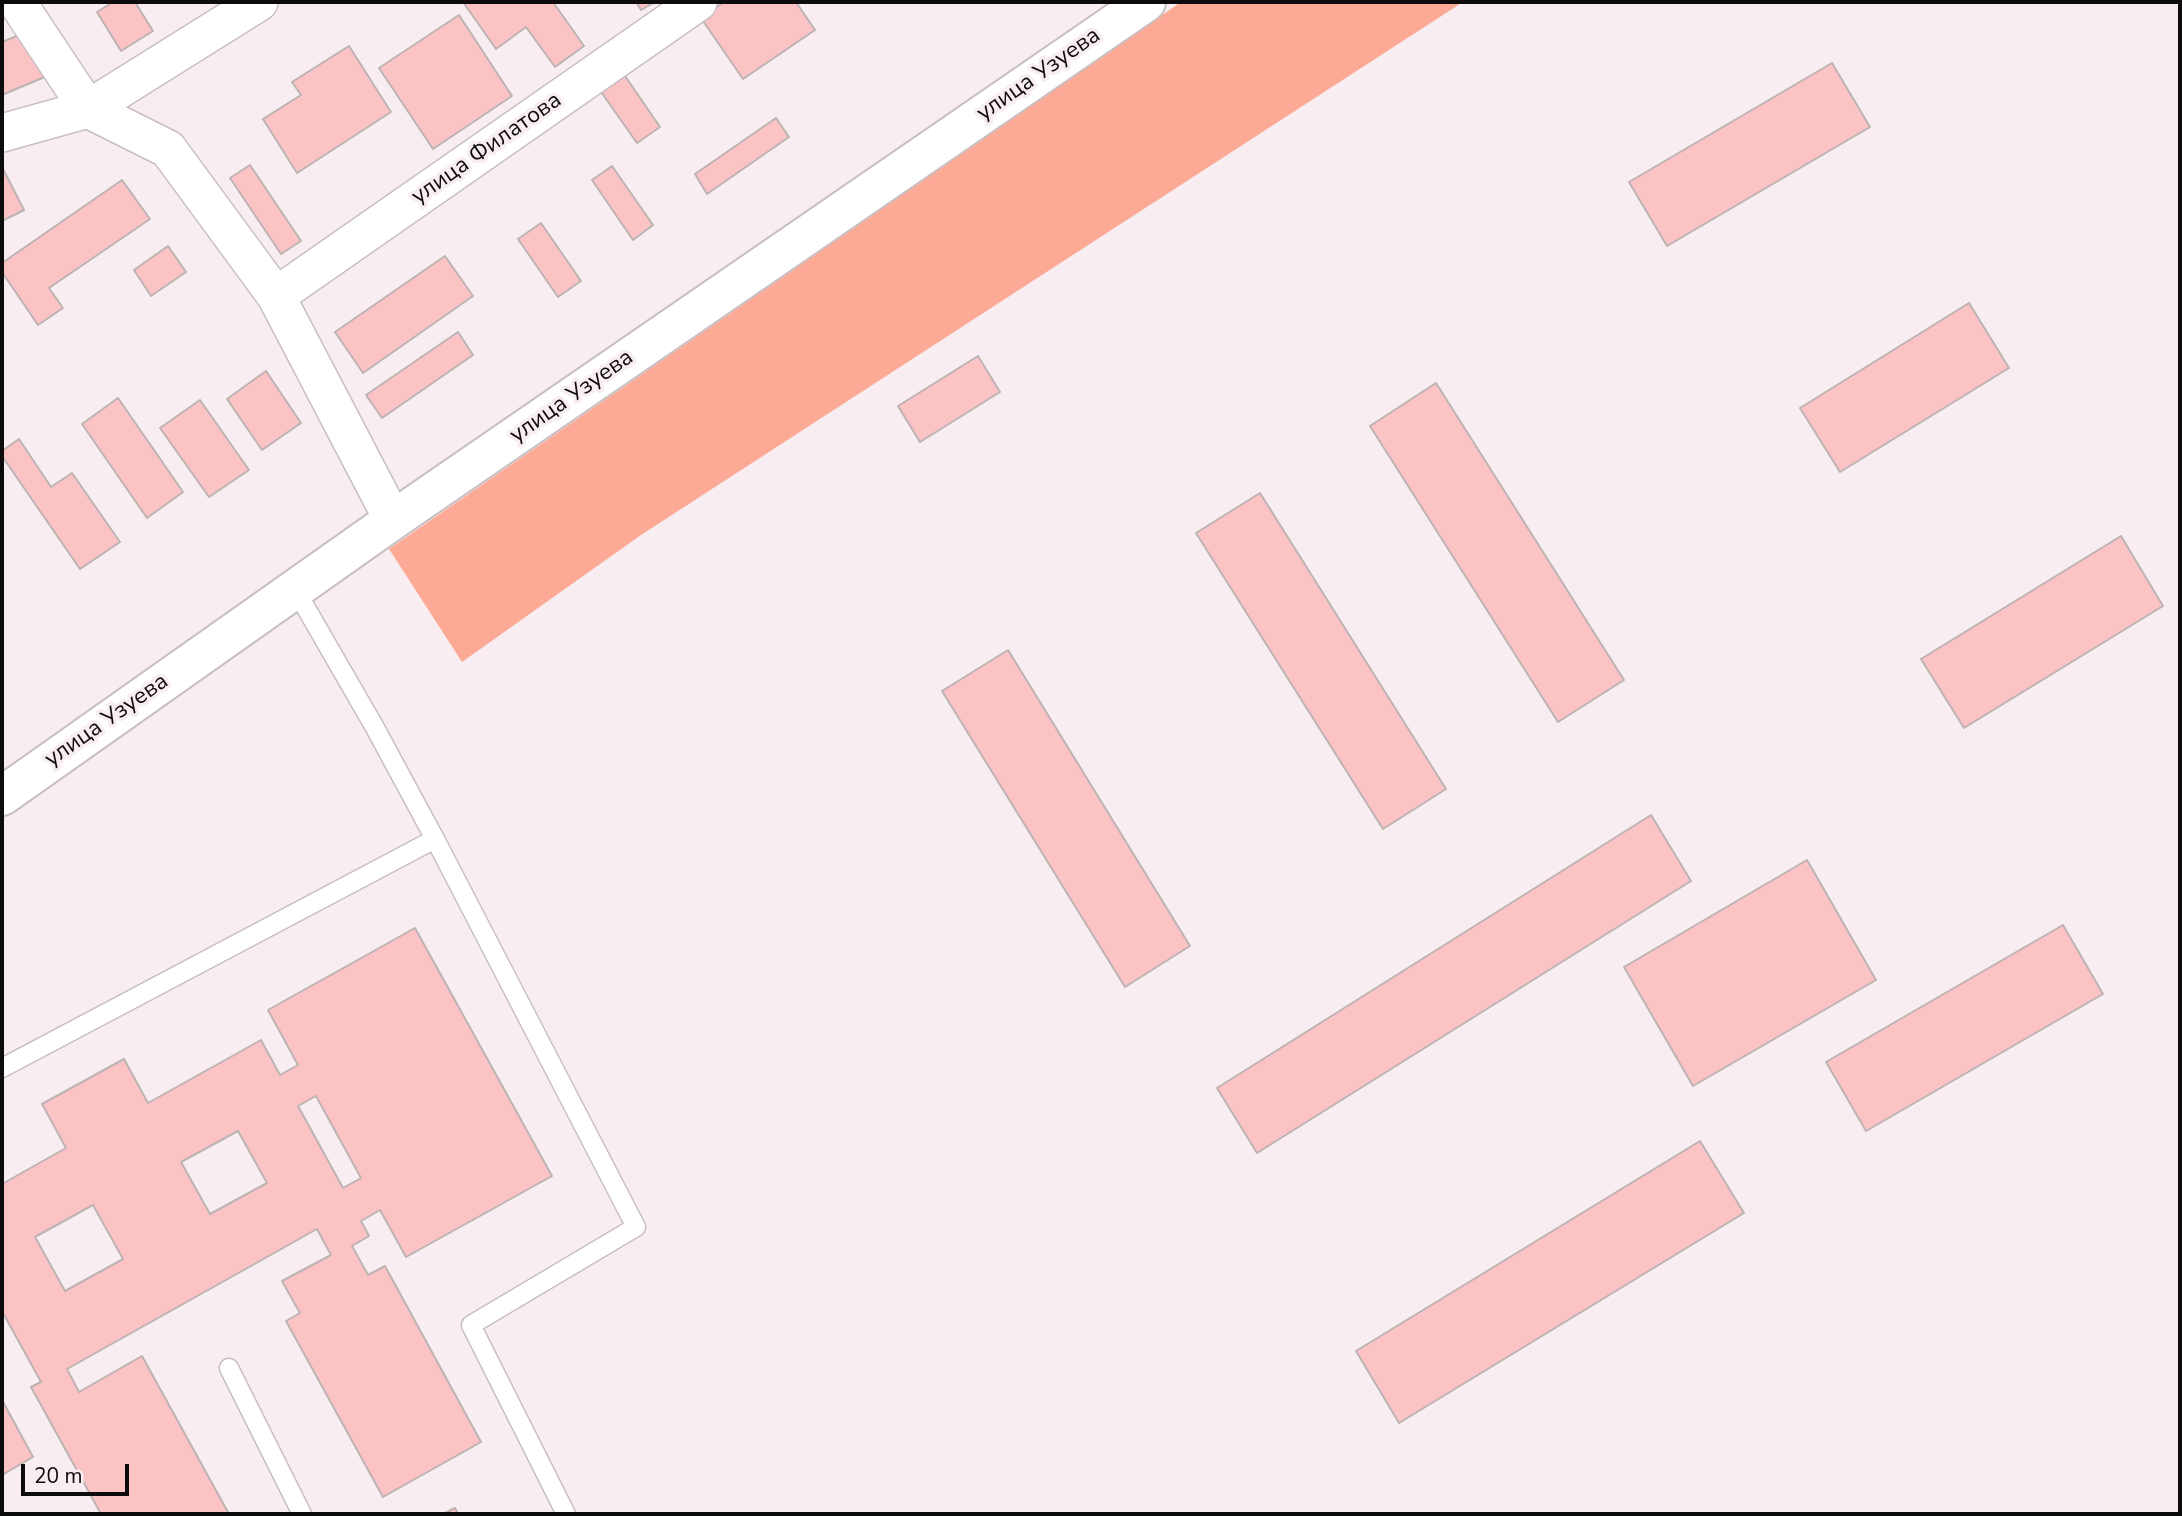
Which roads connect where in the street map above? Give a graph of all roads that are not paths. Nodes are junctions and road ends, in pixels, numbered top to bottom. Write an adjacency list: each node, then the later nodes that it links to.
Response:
1 (17, 2): 5 (street)
2 (259, 2): 5 (street)
3 (698, 2): 7 (street, улица Филатова)
4 (1146, 2): 8 (main road, улица Узуева)
5 (88, 109): 6 (street); 7 (street)
6 (2, 133)
7 (276, 296): 8 (street)
8 (393, 520): 9 (main road, улица Узуева)
9 (295, 589): 10 (main road, улица Узуева); 11 (lane)
10 (2, 796)
11 (435, 839): 12 (lane); 15 (lane)
12 (2, 1068)
13 (229, 1368): 14 (lane)
14 (302, 1514)
15 (566, 1514)

